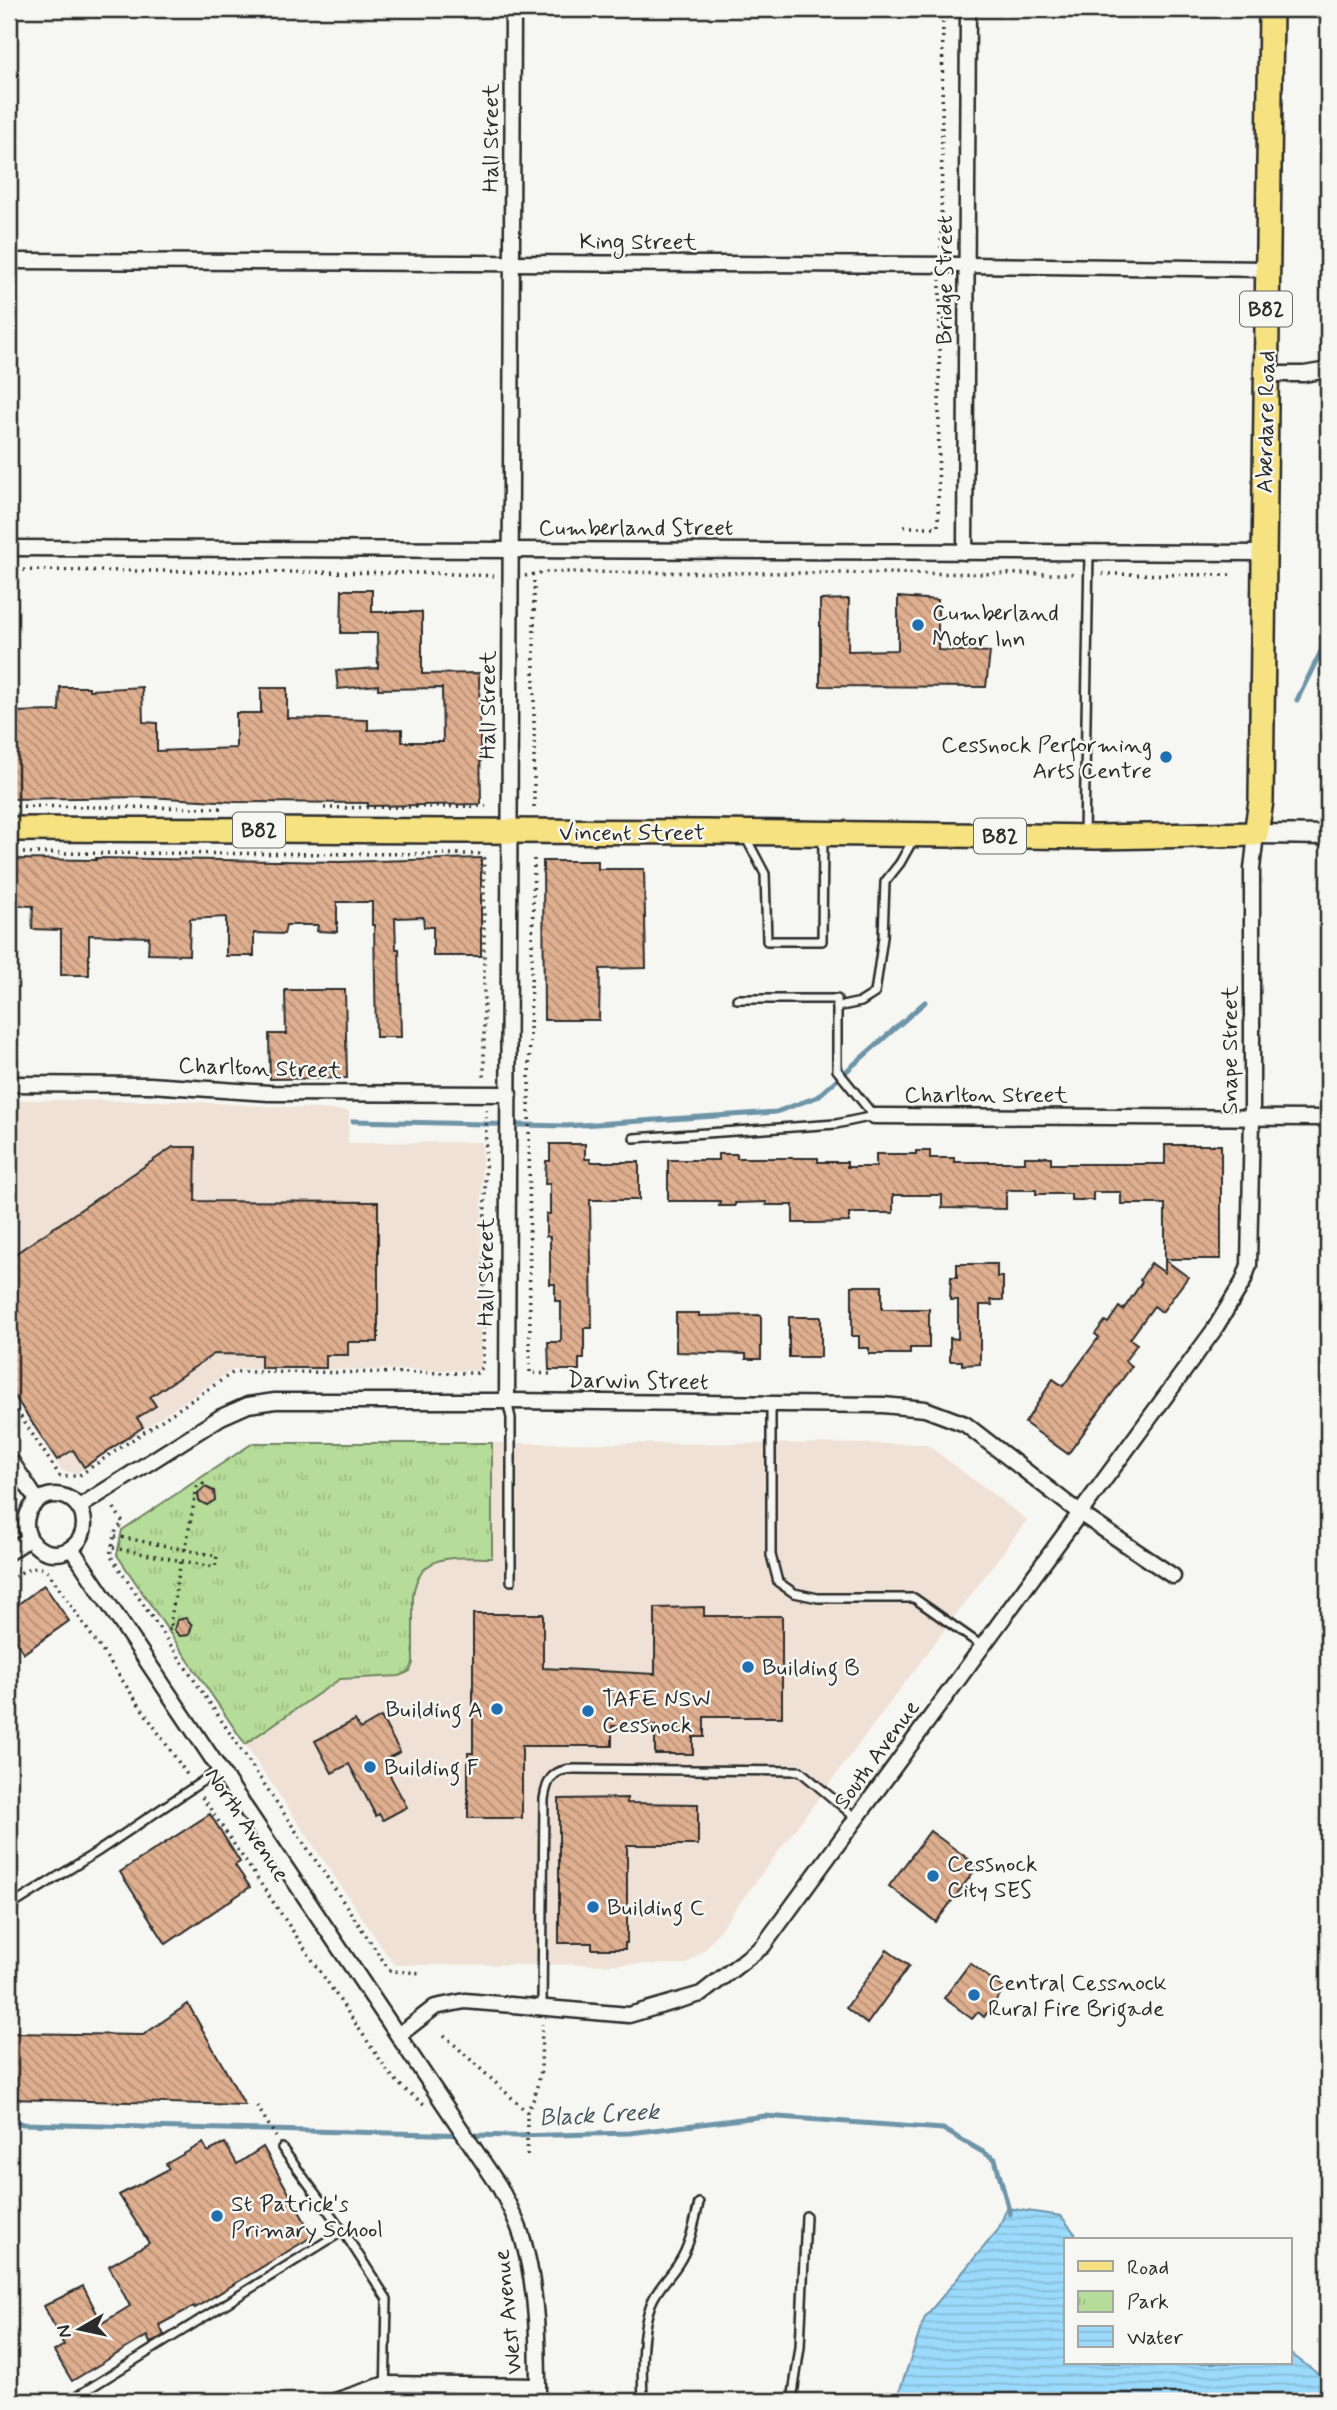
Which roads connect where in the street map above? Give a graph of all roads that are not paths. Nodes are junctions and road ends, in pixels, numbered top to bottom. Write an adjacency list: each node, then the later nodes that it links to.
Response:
1 (513, 9): 5 (street, Hall Street)
2 (968, 9): 6 (street, Bridge Street)
3 (1271, 9): 7 (main road, Aberdare Road / B82)
4 (9, 261): 5 (street, King Street)
5 (512, 263): 6 (street, King Street); 11 (street, Hall Street)
6 (967, 265): 7 (street, King Street); 12 (street, Bridge Street)
7 (1267, 269): 9 (main road, Aberdare Road / B82)
8 (1328, 370): 9 (street)
9 (1265, 374): 14 (main road, Aberdare Road / B82)
10 (9, 548): 11 (street, Cumberland Street)
11 (511, 550): 12 (street, Cumberland Street); 16 (street, Hall Street)
12 (965, 552): 13 (street, Cumberland Street)
13 (1089, 552): 14 (street, Cumberland Street); 22 (lane)
14 (1263, 553): 20 (main road, Aberdare Road / B82)
15 (9, 829): 16 (main road, Vincent Street / B82)
16 (509, 831): 17 (main road, Vincent Street / B82); 26 (street, Hall Street)
17 (743, 833): 18 (main road, Vincent Street / B82); 18 (lane)
18 (823, 833): 19 (main road, Vincent Street / B82)
19 (916, 834): 22 (main road, Vincent Street / B82); 24 (lane)
20 (1256, 834): 21 (street); 22 (main road, Vincent Street / B82); 28 (street, Snape Street)
21 (1328, 835)
22 (1084, 837)
23 (737, 999): 24 (lane)
24 (837, 1007): 27 (lane, Charlton Street)
25 (9, 1084): 26 (street, Charlton Street)
26 (509, 1094): 32 (street, Hall Street)
27 (874, 1116): 28 (street, Charlton Street); 30 (lane)
28 (1252, 1117): 29 (street, Charlton Street); 31 (street, Snape Street)
29 (1328, 1118)
30 (634, 1138)
31 (1249, 1265): 37 (street, South Avenue)
32 (507, 1401): 33 (street, Darwin Street); 36 (street, Darwin Street); 42 (lane)
33 (771, 1404): 37 (street, Darwin Street); 43 (lane)
34 (9, 1458): 35 (street)
35 (37, 1500): 36 (street); 38 (street)
36 (79, 1507): 39 (street)
37 (1080, 1514): 41 (street, Darwin Street); 43 (street, South Avenue)
38 (29, 1539): 39 (street); 40 (street)
39 (71, 1548): 44 (street, North Avenue)
40 (9, 1552)
41 (1173, 1576)
42 (511, 1581)
43 (983, 1647): 45 (street, South Avenue)
44 (220, 1769): 46 (lane); 48 (street, North Avenue)
45 (857, 1818): 47 (street, South Avenue); 47 (lane)
46 (9, 1907)
47 (542, 2007): 48 (street, South Avenue)
48 (399, 2035): 49 (street, North Avenue)
49 (450, 2111): 55 (street, West Avenue)
50 (282, 2148): 53 (lane)
51 (699, 2203): 60 (lane)
52 (806, 2216): 61 (lane)
53 (342, 2231): 54 (lane); 56 (lane)
54 (386, 2384): 55 (street); 57 (street); 58 (street); 59 (lane)
55 (538, 2394)
56 (69, 2401)
57 (335, 2401)
58 (365, 2401)
59 (385, 2401)
60 (643, 2401)
61 (792, 2401)

